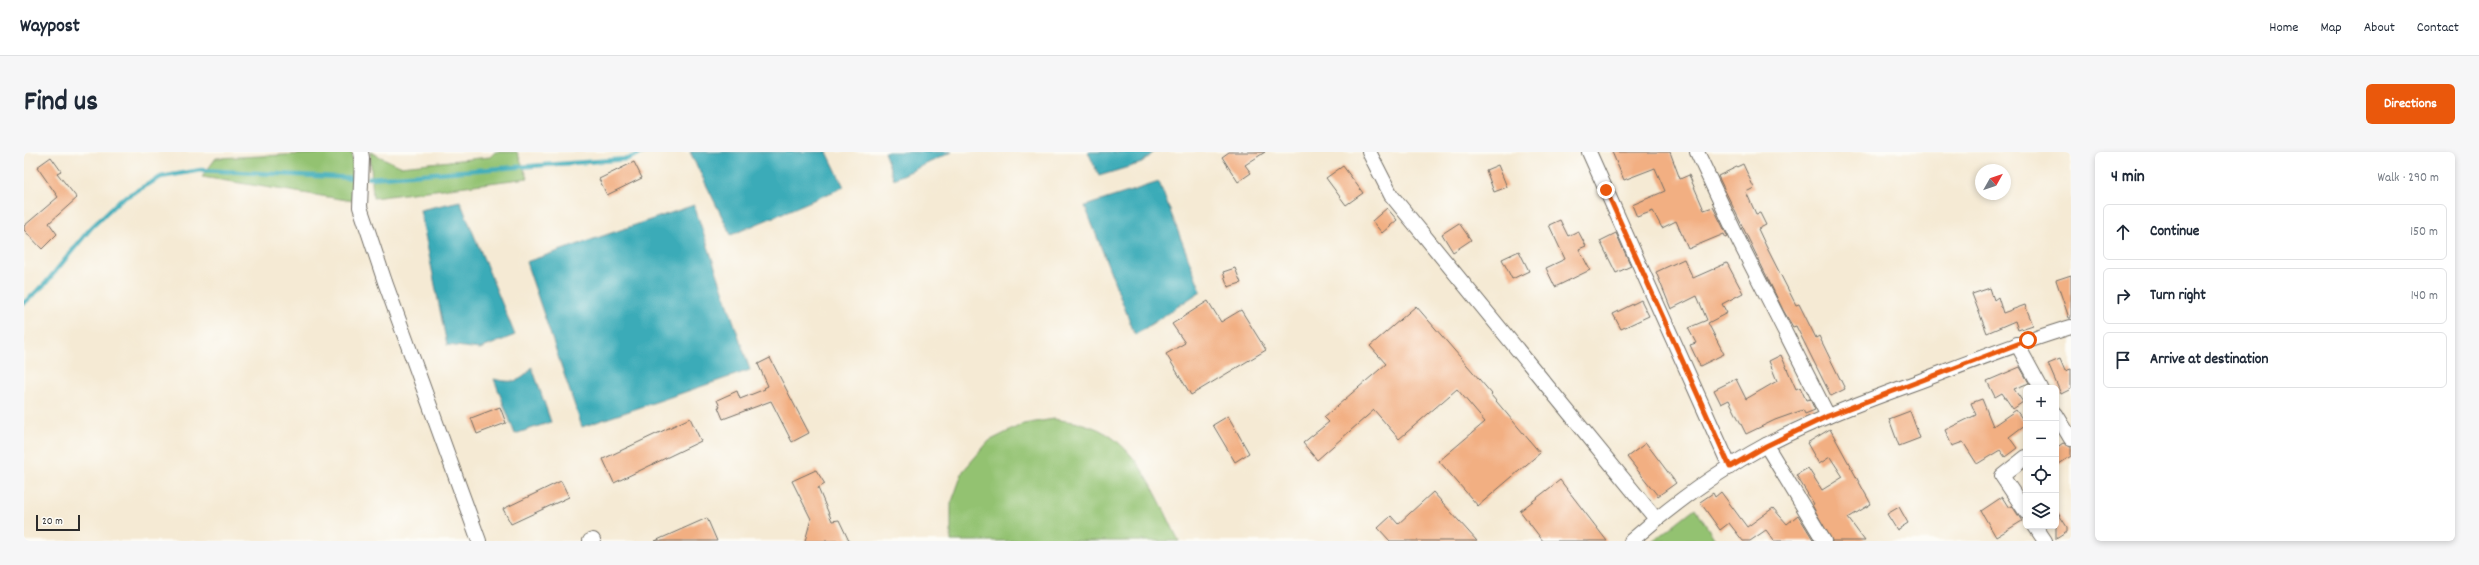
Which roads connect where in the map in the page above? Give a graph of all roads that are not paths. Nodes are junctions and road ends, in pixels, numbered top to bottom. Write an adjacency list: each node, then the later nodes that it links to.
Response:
1 (361, 152): 17 (street)
2 (1369, 152): 15 (street)
3 (1588, 152): 13 (street)
4 (1698, 152): 8 (street)
5 (2071, 327): 6 (street)
6 (2017, 344): 7 (street); 8 (street)
7 (2040, 385)
8 (1828, 416): 11 (street)
9 (2059, 421): 10 (street)
10 (2064, 434)
11 (1766, 446): 13 (street); 19 (street)
12 (2023, 460): 14 (street)
13 (1730, 467): 15 (street)
14 (2023, 508)
15 (1656, 519): 18 (street)
16 (2037, 529): 20 (street)
17 (479, 541)
18 (1630, 541)
19 (1824, 541)
20 (2046, 541)

